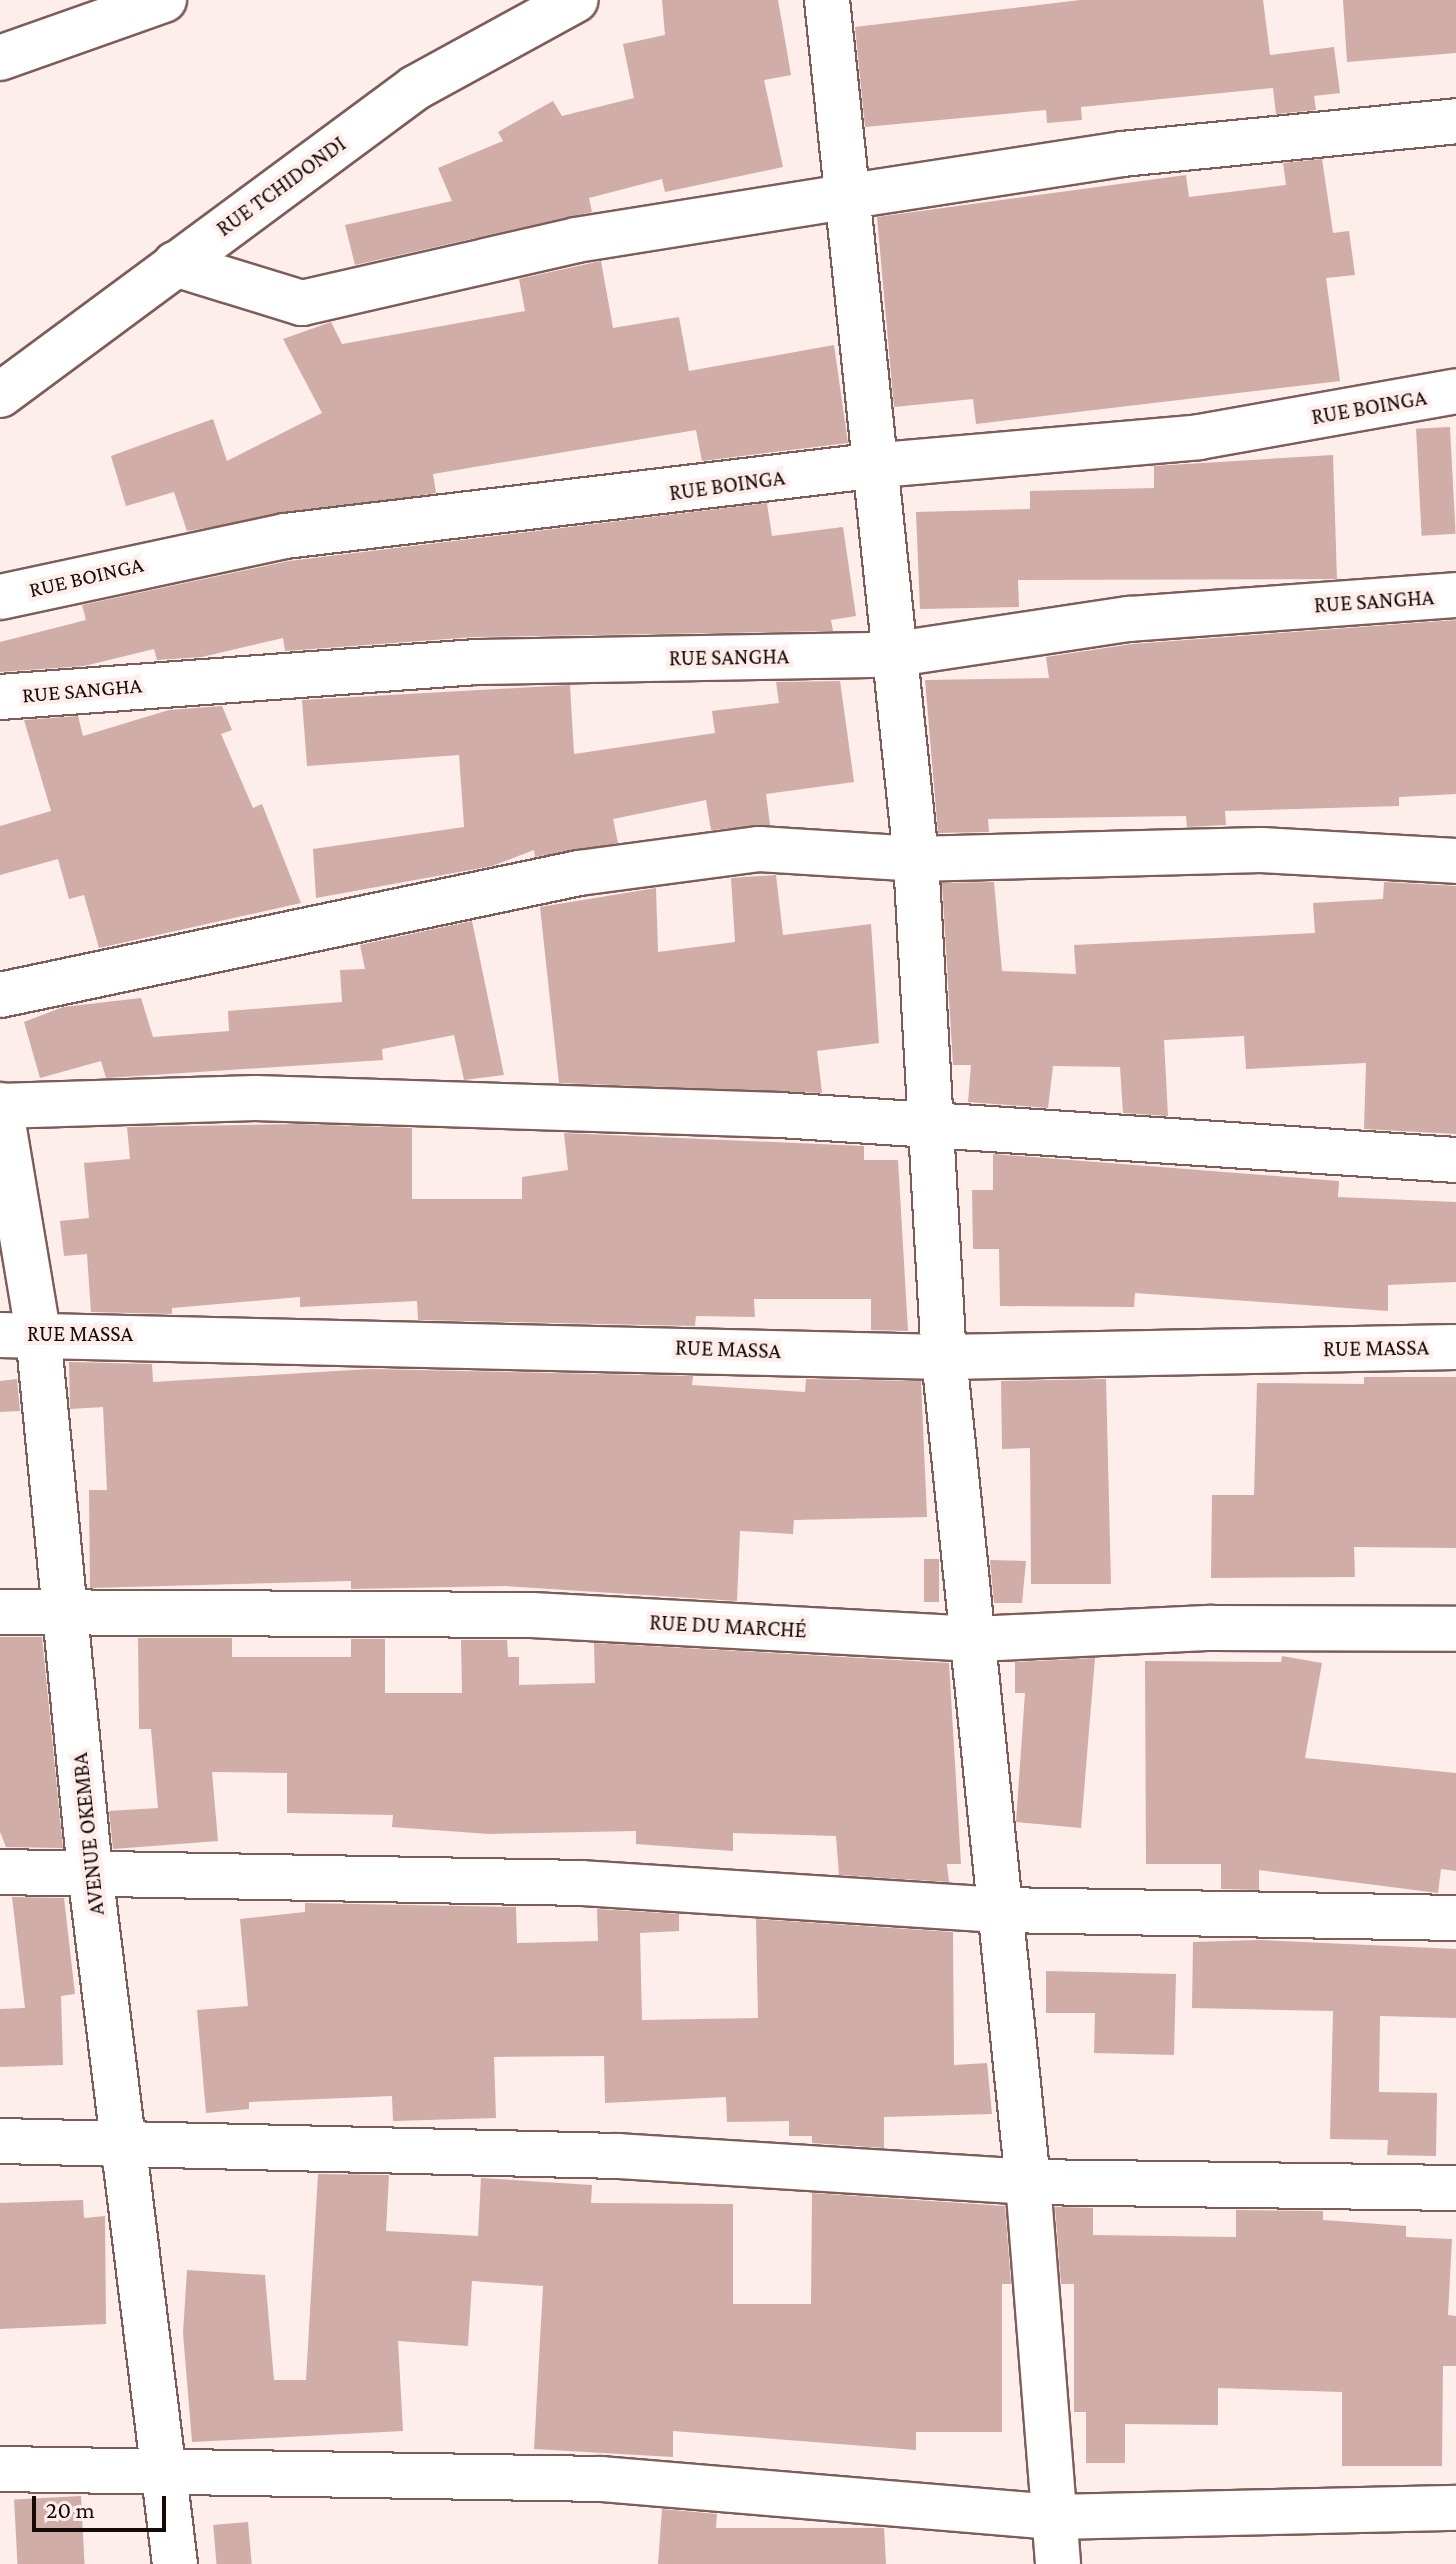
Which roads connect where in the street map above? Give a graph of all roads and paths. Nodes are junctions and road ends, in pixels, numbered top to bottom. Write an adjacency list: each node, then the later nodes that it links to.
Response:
1 (164, 0): 4 (main road)
2 (576, 0): 7 (main road, RUE TCHIDONDI)
3 (827, 0): 6 (main road)
4 (0, 58)
5 (1456, 121): 6 (main road)
6 (845, 197): 7 (main road); 10 (main road)
7 (175, 264): 9 (main road, RUE TCHIDONDI)
8 (1456, 391): 10 (main road, RUE BOINGA)
9 (0, 395)
10 (870, 466): 12 (main road, RUE BOINGA); 13 (main road)
11 (1456, 595): 13 (main road, RUE SANGHA)
12 (0, 597)
13 (890, 655): 14 (main road, RUE SANGHA); 15 (main road)
14 (0, 697)
15 (916, 859): 16 (main road); 17 (main road); 19 (main road)
16 (1456, 861)
17 (0, 995)
18 (0, 1105): 19 (main road); 21 (main road, AVENUE OKEMBA)
19 (930, 1130): 20 (main road); 23 (main road)
20 (1456, 1160)
21 (19, 1334): 23 (main road, RUE MASSA); 24 (main road, AVENUE OKEMBA)
22 (1456, 1347): 23 (main road, RUE MASSA)
23 (944, 1357): 27 (main road)
24 (66, 1610): 25 (main road, RUE DU MARCHÉ); 27 (main road, RUE DU MARCHÉ); 29 (main road, AVENUE OKEMBA)
25 (0, 1612)
26 (1456, 1629): 27 (main road, RUE DU MARCHÉ)
27 (975, 1639): 30 (main road)
28 (0, 1872): 29 (main road)
29 (90, 1872): 30 (main road); 33 (main road, AVENUE OKEMBA)
30 (1000, 1910): 31 (main road); 34 (main road)
31 (1456, 1918)
32 (0, 2141): 33 (main road)
33 (126, 2141): 34 (main road); 37 (main road, AVENUE OKEMBA)
34 (1028, 2182): 35 (main road); 39 (main road)
35 (1456, 2188)
36 (0, 2469): 37 (main road)
37 (162, 2469): 39 (main road); 40 (main road, AVENUE OKEMBA)
38 (1456, 2508): 39 (main road)
39 (1055, 2517): 41 (main road)
40 (175, 2564)
41 (1058, 2564)

